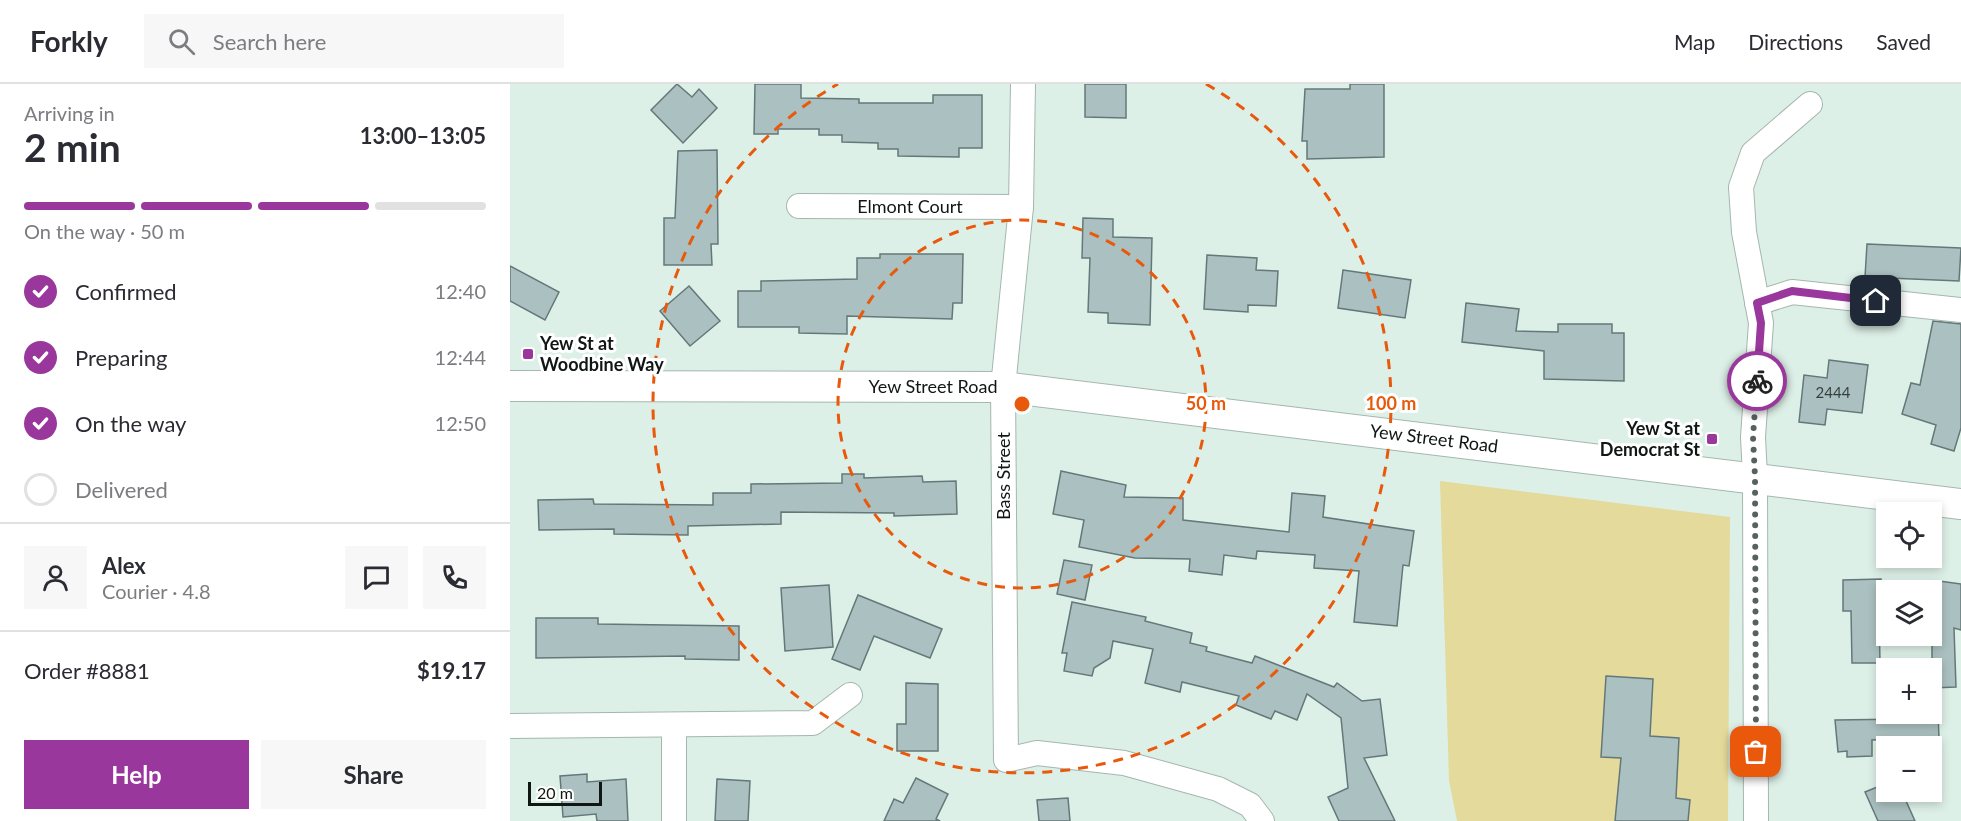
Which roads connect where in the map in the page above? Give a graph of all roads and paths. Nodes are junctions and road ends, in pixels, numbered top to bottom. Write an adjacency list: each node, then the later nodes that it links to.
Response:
1 (1023, 84): 4 (street, Bass Street)
2 (1810, 104): 5 (street)
3 (799, 206): 4 (street, Elmont Court)
4 (1021, 207): 8 (street, Bass Street)
5 (1757, 303): 6 (street); 9 (street)
6 (1961, 310)
7 (510, 386): 8 (street, Yew Street Road)
8 (1003, 387): 9 (street, Yew Street Road); 15 (street, Bass Street)
9 (1755, 477): 10 (street, Yew Street Road); 16 (street)
10 (1961, 504)
11 (850, 695): 13 (street)
12 (510, 726): 13 (street)
13 (674, 727): 14 (street)
14 (674, 821)
15 (1262, 821)
16 (1756, 821)

